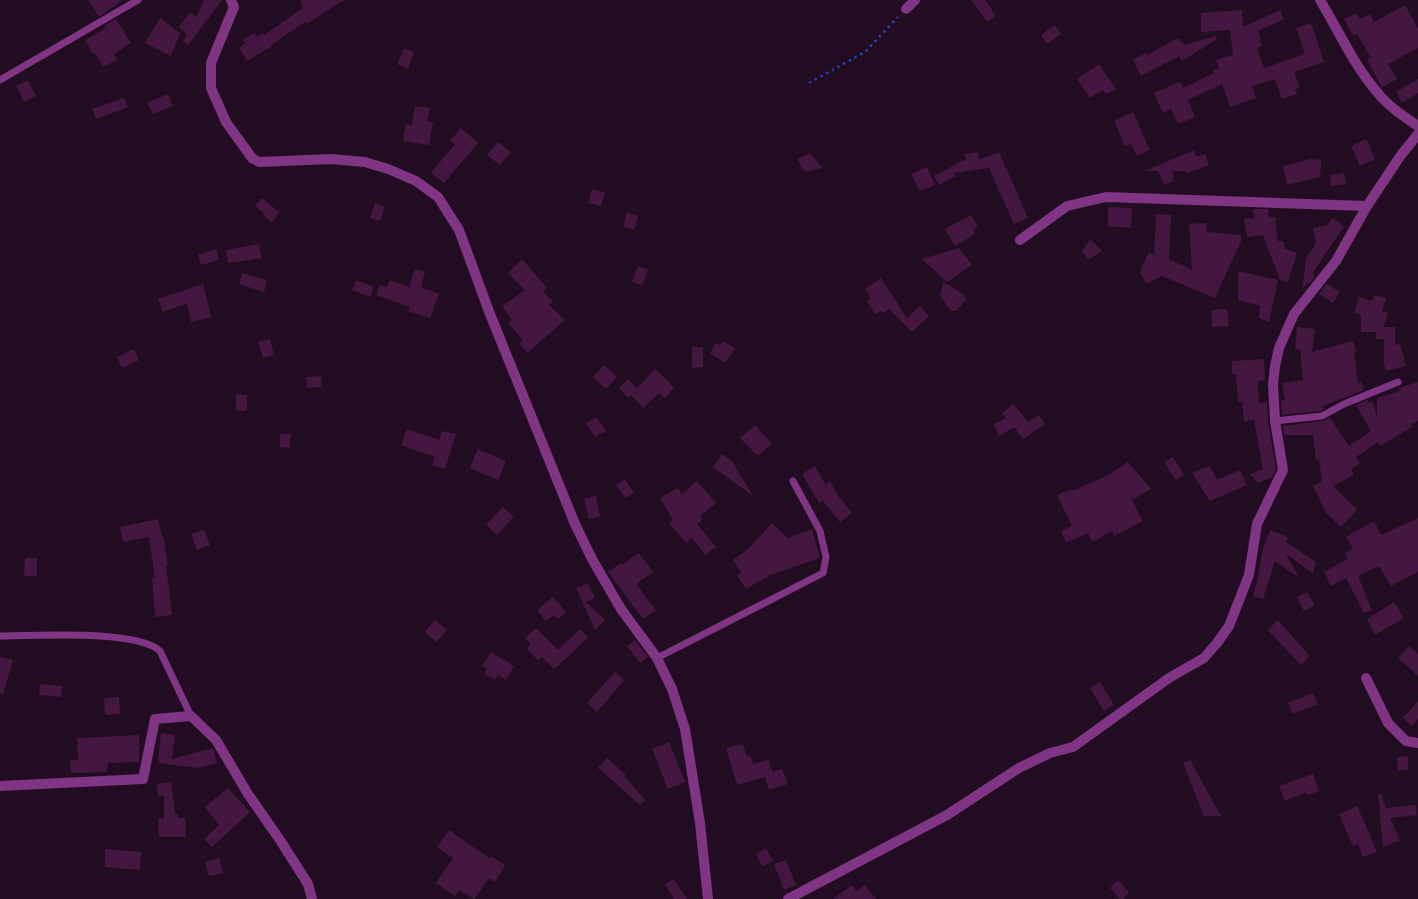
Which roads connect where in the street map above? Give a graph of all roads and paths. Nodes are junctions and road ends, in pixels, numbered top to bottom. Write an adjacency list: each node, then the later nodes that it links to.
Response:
1 (138, 0): 6 (lane)
2 (231, 0): 16 (street)
3 (915, 0): 5 (street)
4 (1320, 0): 8 (street)
5 (906, 9): 7 (path)
6 (0, 80)
7 (809, 83)
8 (1418, 126)
9 (1418, 134): 10 (street)
10 (1367, 206): 11 (street); 13 (street)
11 (1020, 240)
12 (1398, 382): 13 (lane)
13 (1275, 421): 23 (street)
14 (793, 481): 16 (lane)
15 (0, 636): 18 (lane)
16 (657, 658): 22 (street)
17 (1366, 678): 19 (street)
18 (190, 716): 20 (street); 21 (street)
19 (1418, 743)
20 (0, 786)
21 (312, 899)
22 (708, 899)
23 (788, 899)

